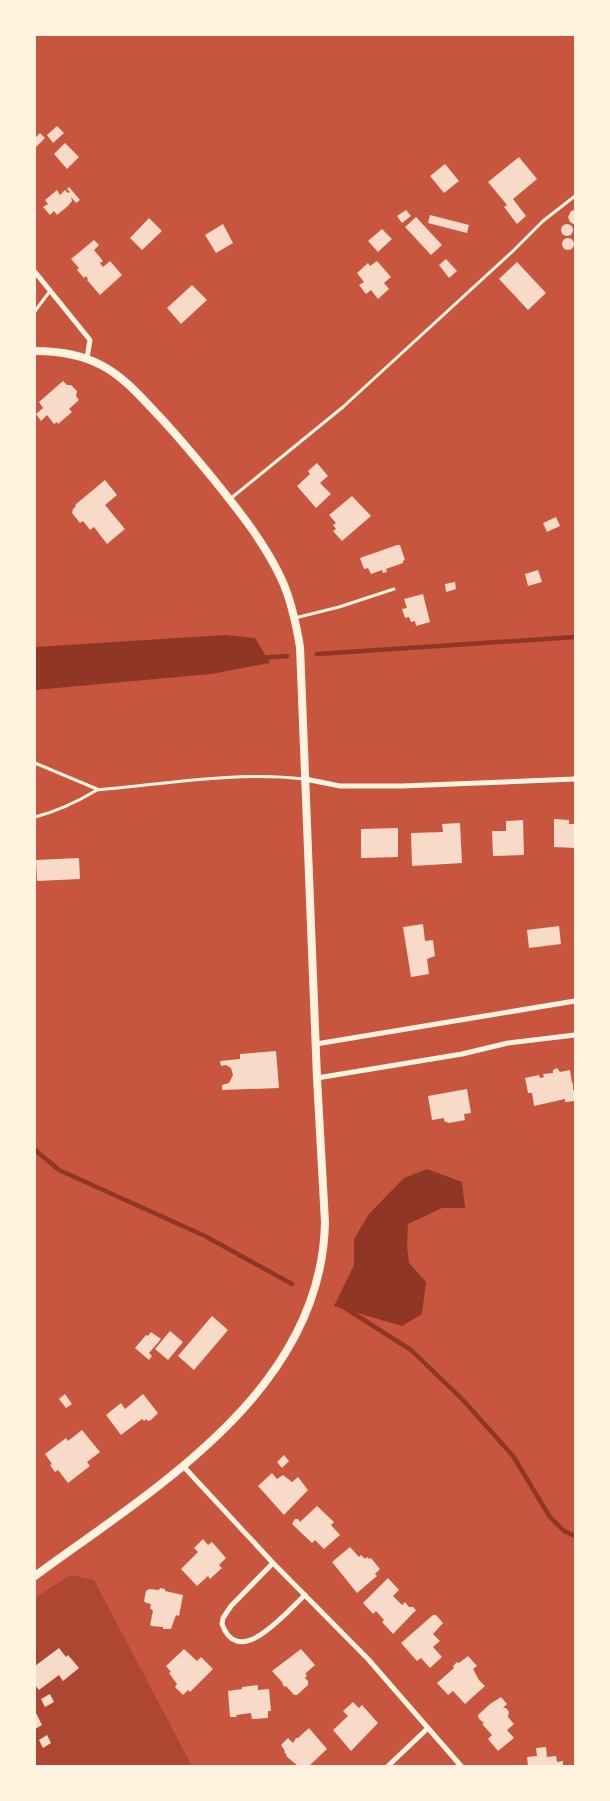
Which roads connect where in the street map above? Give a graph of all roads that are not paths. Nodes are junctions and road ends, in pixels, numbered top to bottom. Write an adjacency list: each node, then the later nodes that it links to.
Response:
1 (575, 196): 7 (lane)
2 (35, 272): 3 (street)
3 (50, 291): 4 (lane); 6 (street)
4 (35, 311)
5 (35, 351): 6 (street)
6 (87, 358): 7 (street)
7 (230, 499): 9 (street)
8 (394, 589): 9 (lane)
9 (295, 618): 11 (street)
10 (35, 763): 13 (lane)
11 (305, 779): 12 (street); 13 (lane); 17 (street)
12 (575, 779)
13 (98, 790): 14 (lane)
14 (35, 817)
15 (575, 1001): 17 (street)
16 (575, 1035): 18 (street)
17 (316, 1044): 18 (street)
18 (317, 1078): 19 (street)
19 (184, 1467): 20 (street); 21 (street)
20 (273, 1563): 22 (street); 22 (street)
21 (35, 1576)
22 (305, 1595): 23 (street)
23 (428, 1728): 24 (street); 25 (street)
24 (388, 1766)
25 (461, 1766)

